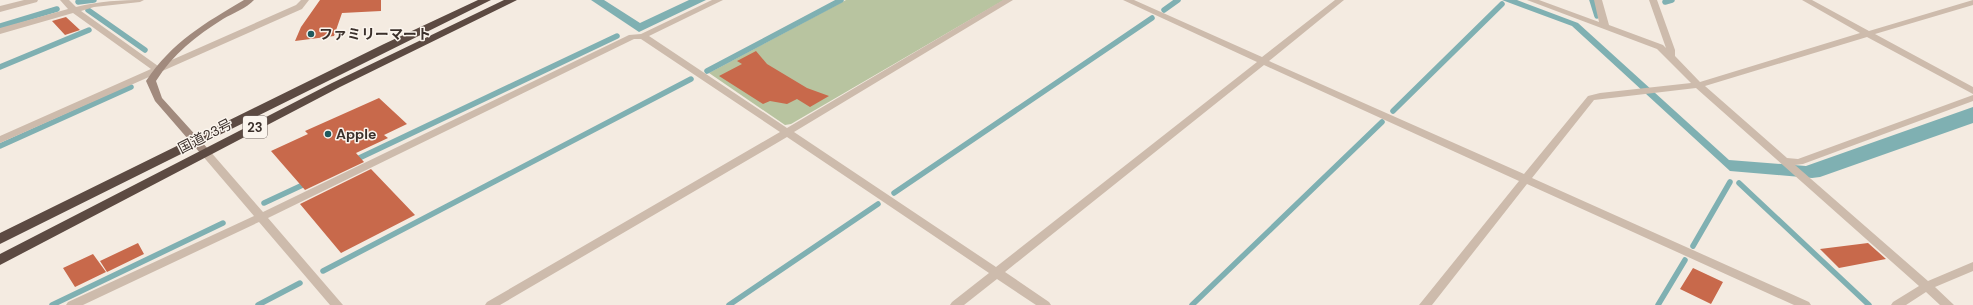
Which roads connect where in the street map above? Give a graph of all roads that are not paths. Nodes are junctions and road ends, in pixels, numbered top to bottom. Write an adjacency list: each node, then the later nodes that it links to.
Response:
1 (34, 0): 17 (street)
2 (64, 0): 18 (street)
3 (140, 0): 18 (street)
4 (250, 0): 25 (street)
5 (305, 0): 25 (street)
6 (486, 0): 31 (highway, 国道23号 / 23)
7 (512, 0): 32 (highway, 国道23号 / 23)
8 (719, 0): 22 (street)
9 (1009, 0): 29 (street)
10 (1126, 0): 24 (street)
11 (1340, 0): 24 (street)
12 (1531, 0): 19 (street)
13 (1598, 0): 19 (street)
14 (1653, 0): 23 (street)
15 (1806, 0): 21 (street)
16 (1973, 2): 21 (street)
17 (0, 9)
18 (73, 10): 20 (street); 25 (street)
19 (1605, 28): 23 (street)
20 (0, 31)
21 (1869, 34): 26 (street); 27 (street)
22 (643, 36): 29 (street); 35 (street)
23 (1670, 57): 26 (street)
24 (1263, 60): 34 (street); 39 (street)
25 (158, 70): 30 (street); 31 (street)
26 (1698, 85): 33 (street); 34 (street)
27 (1973, 91)
28 (1973, 98): 33 (street)
29 (786, 133): 39 (street); 43 (street)
30 (0, 140)
31 (196, 141): 32 (street); 36 (highway, 国道23号 / 23)
32 (206, 152): 35 (street); 37 (highway, 国道23号 / 23)
33 (1785, 161): 40 (street)
34 (1526, 179): 46 (street); 47 (street)
35 (261, 216): 41 (street); 42 (street)
36 (0, 239)
37 (0, 260)
38 (1973, 266): 40 (street)
39 (997, 273): 44 (street); 45 (street)
40 (1927, 286): 48 (street); 49 (street)
41 (72, 305)
42 (337, 305)
43 (492, 305)
44 (956, 305)
45 (1045, 305)
46 (1425, 305)
47 (1805, 305)
48 (1897, 305)
49 (1948, 305)

